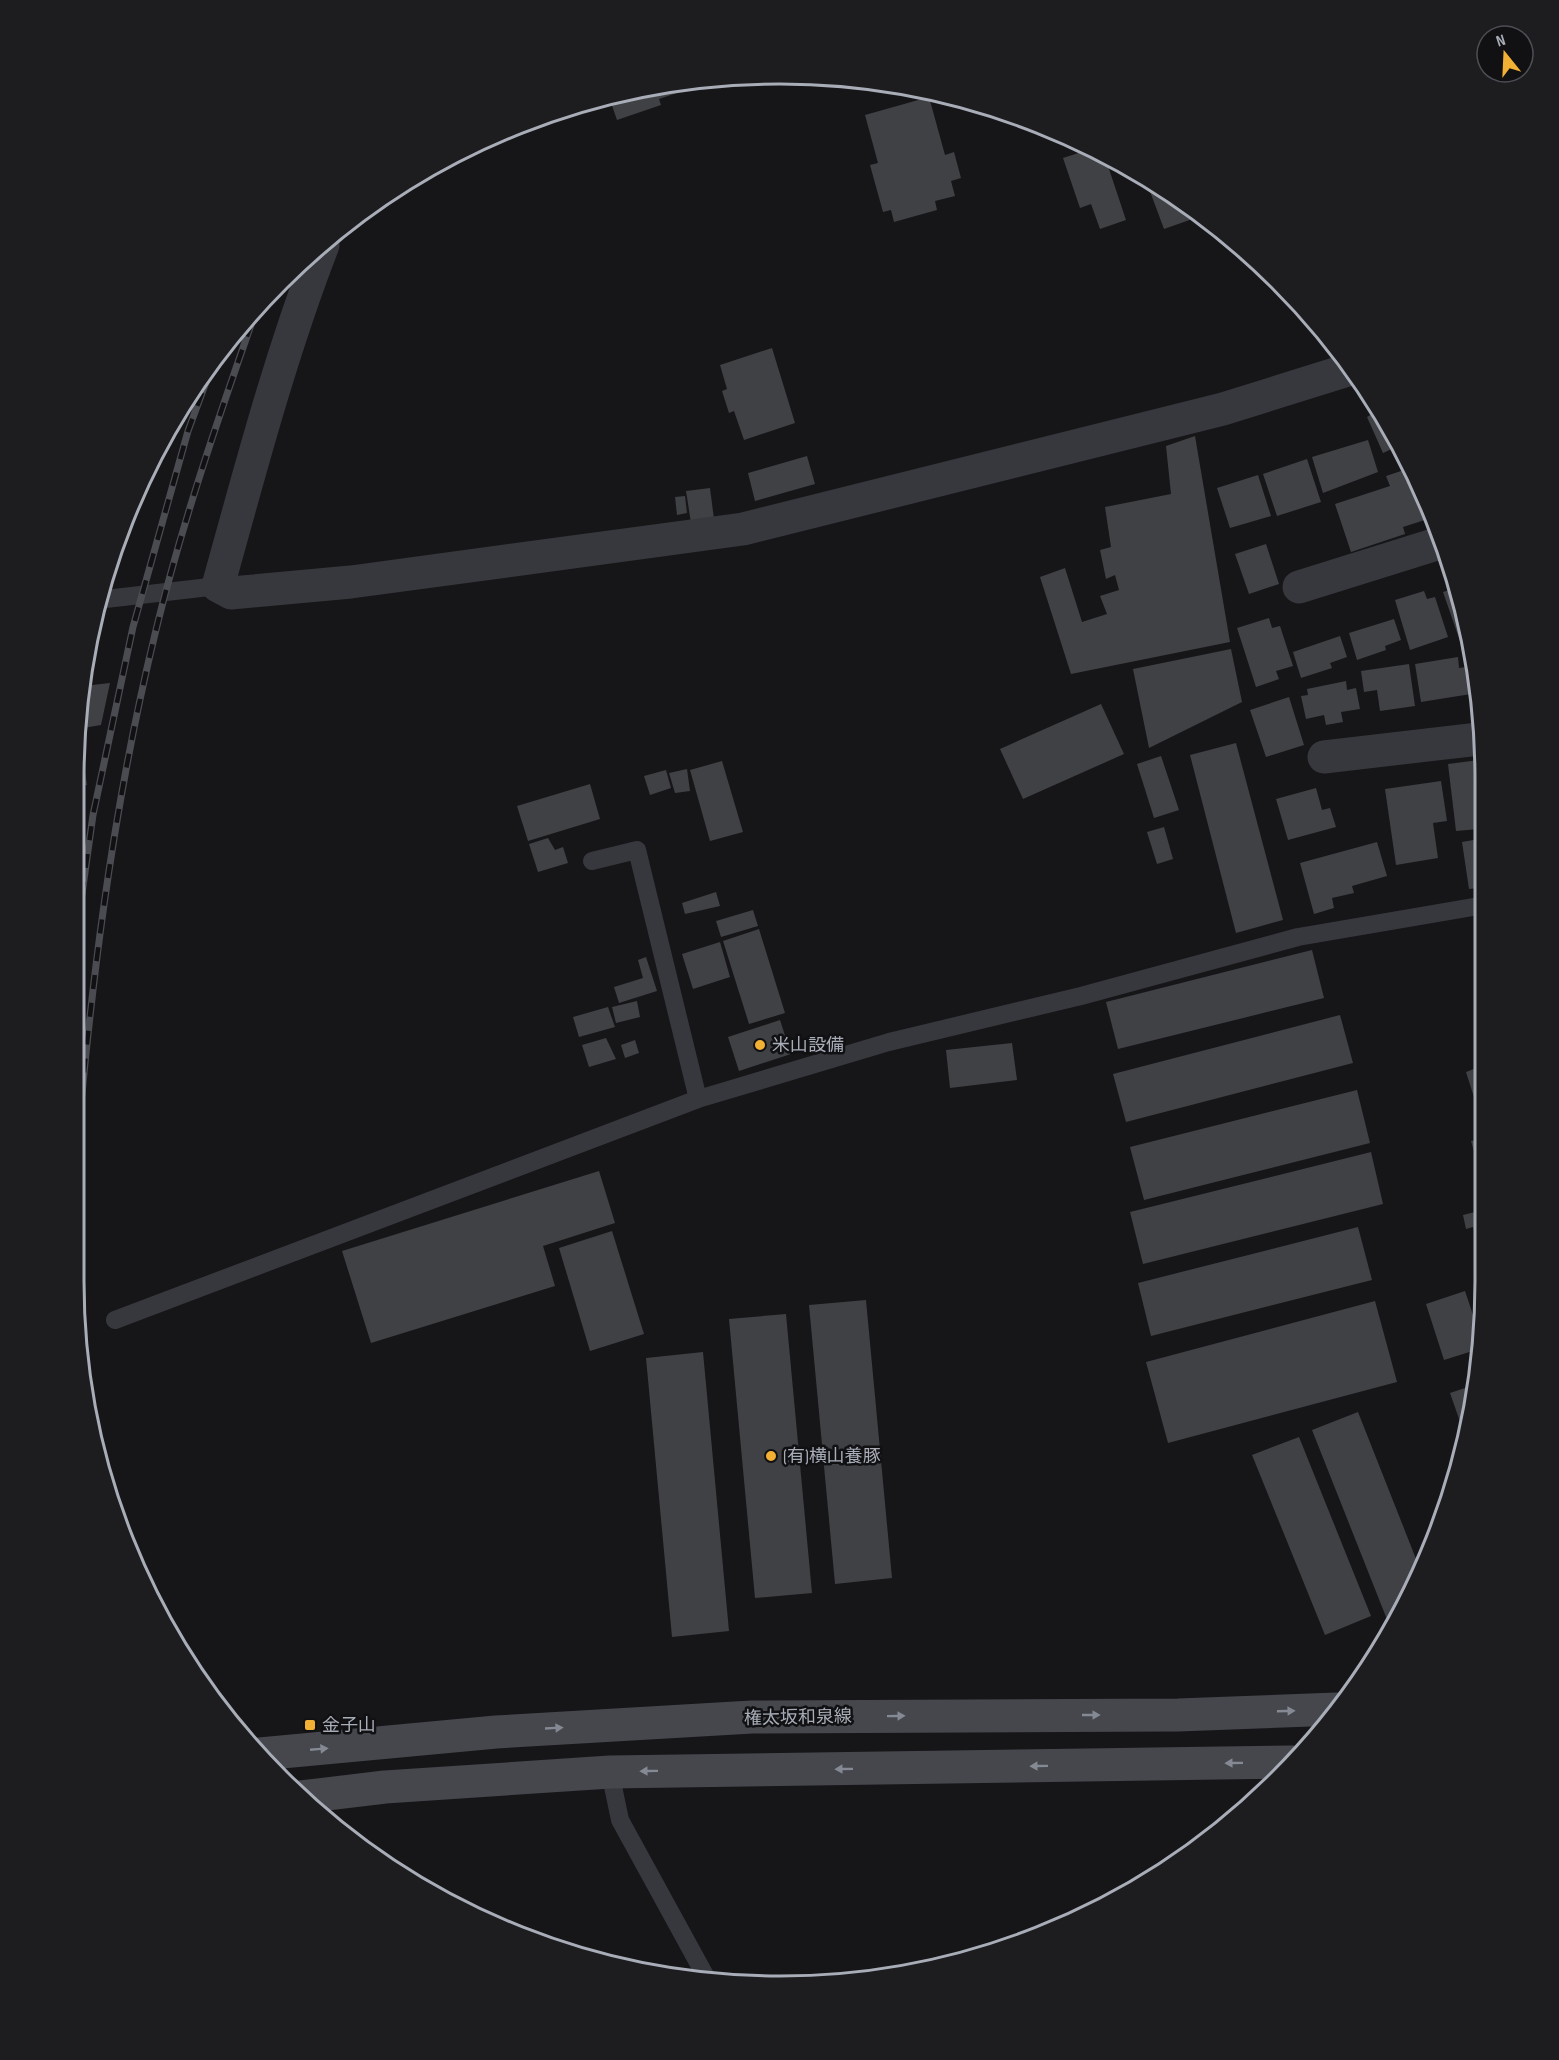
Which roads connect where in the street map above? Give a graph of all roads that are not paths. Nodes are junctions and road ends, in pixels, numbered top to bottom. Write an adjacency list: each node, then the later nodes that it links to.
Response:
1 (317, 261): 4 (street)
2 (1343, 372): 4 (street)
3 (1434, 545): 5 (street)
4 (218, 586): 6 (lane)
5 (1299, 587)
6 (108, 599)
7 (1474, 739): 8 (street)
8 (1324, 757)
9 (592, 861): 11 (lane)
10 (1475, 907): 11 (lane)
11 (698, 1099): 12 (lane)
12 (114, 1320)
13 (1326, 1709): 14 (street, 権太坂和泉線, one-way to 13)
14 (270, 1753)
15 (1280, 1762): 16 (street, one-way to 16)
16 (610, 1772): 17 (street); 18 (lane)
17 (313, 1795)
18 (702, 1971)

